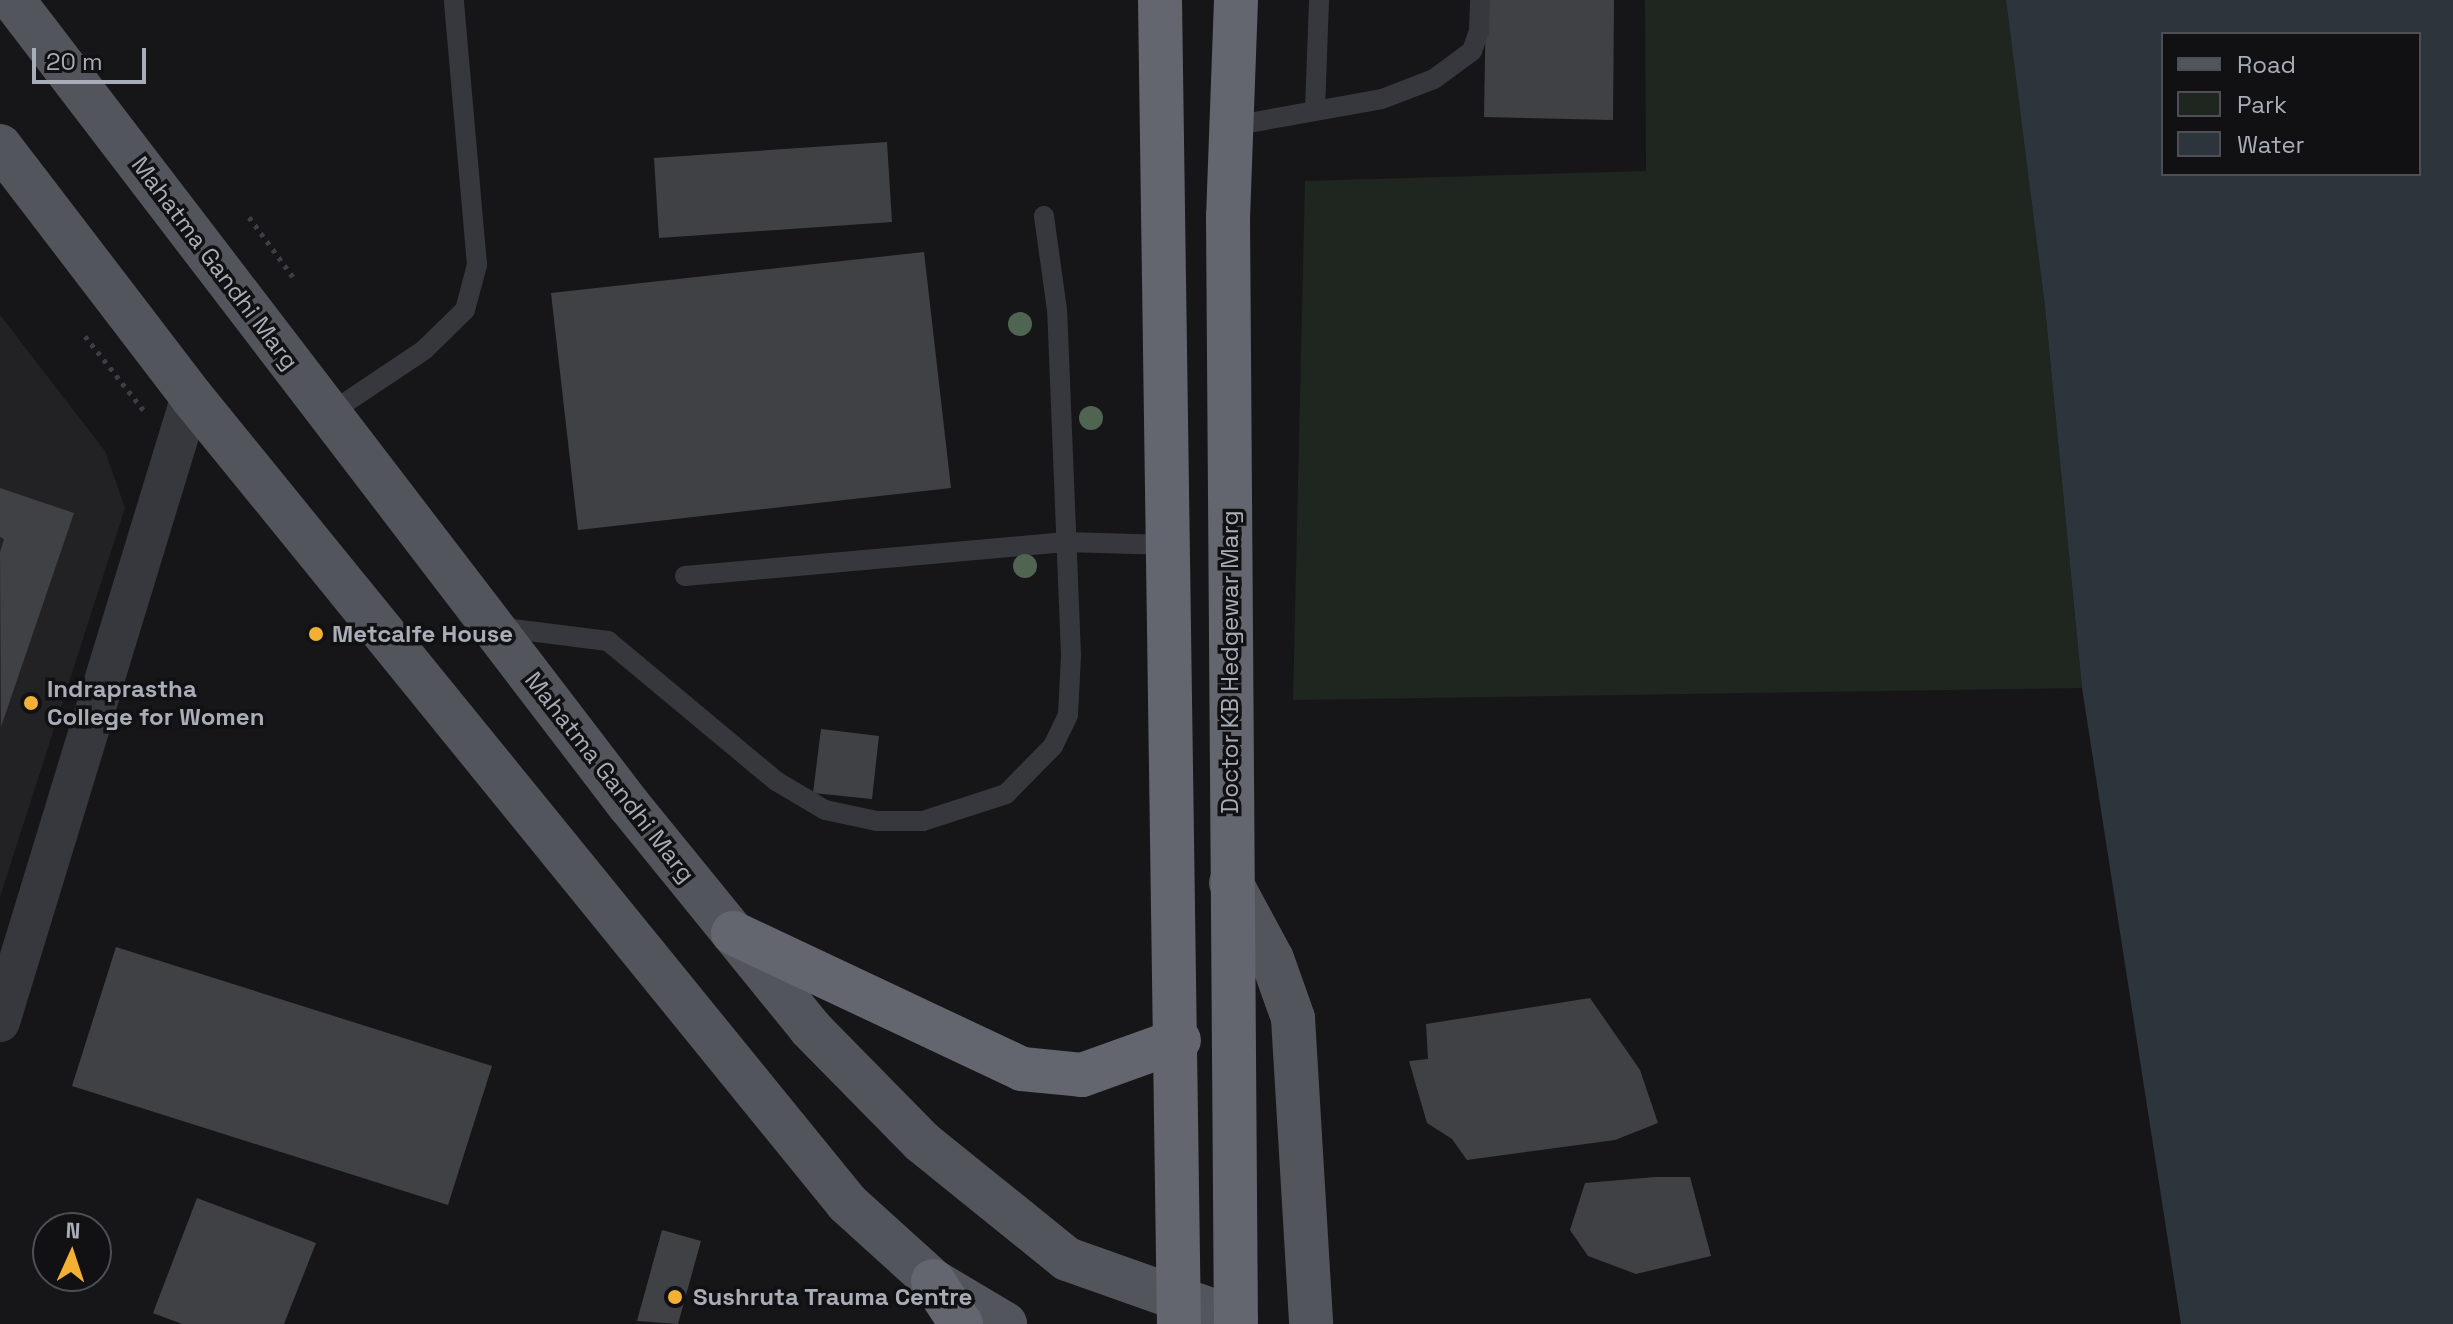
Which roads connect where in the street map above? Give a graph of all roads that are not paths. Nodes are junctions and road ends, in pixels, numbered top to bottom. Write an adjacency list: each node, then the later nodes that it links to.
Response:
1 (13, 0): 12 (main road, Mahatma Gandhi Marg)
2 (454, 0): 12 (lane)
3 (1160, 0): 14 (highway)
4 (1236, 0): 8 (highway, Doctor KB Hedgewar Marg)
5 (1319, 0): 7 (lane)
6 (1480, 0): 7 (lane)
7 (1315, 110): 8 (lane)
8 (1232, 126): 17 (highway, Doctor KB Hedgewar Marg)
9 (0, 146): 11 (main road)
10 (1044, 216): 13 (lane)
11 (191, 396): 19 (street); 21 (main road)
12 (330, 413): 16 (main road, Mahatma Gandhi Marg)
13 (1065, 542): 14 (lane); 15 (lane); 16 (lane)
14 (1169, 545): 20 (highway)
15 (685, 576)
16 (493, 626): 18 (main road, Mahatma Gandhi Marg)
17 (1231, 883): 23 (highway, Doctor KB Hedgewar Marg); 26 (main road)
18 (733, 933): 20 (highway); 22 (main road, Mahatma Gandhi Marg)
19 (0, 1022)
20 (1179, 1040): 22 (highway)
21 (933, 1281): 24 (highway); 25 (main road)
22 (1179, 1313): 23 (main road, Mahatma Gandhi Marg)
23 (1236, 1321)
24 (961, 1324)
25 (1005, 1324)
26 (1311, 1324)

